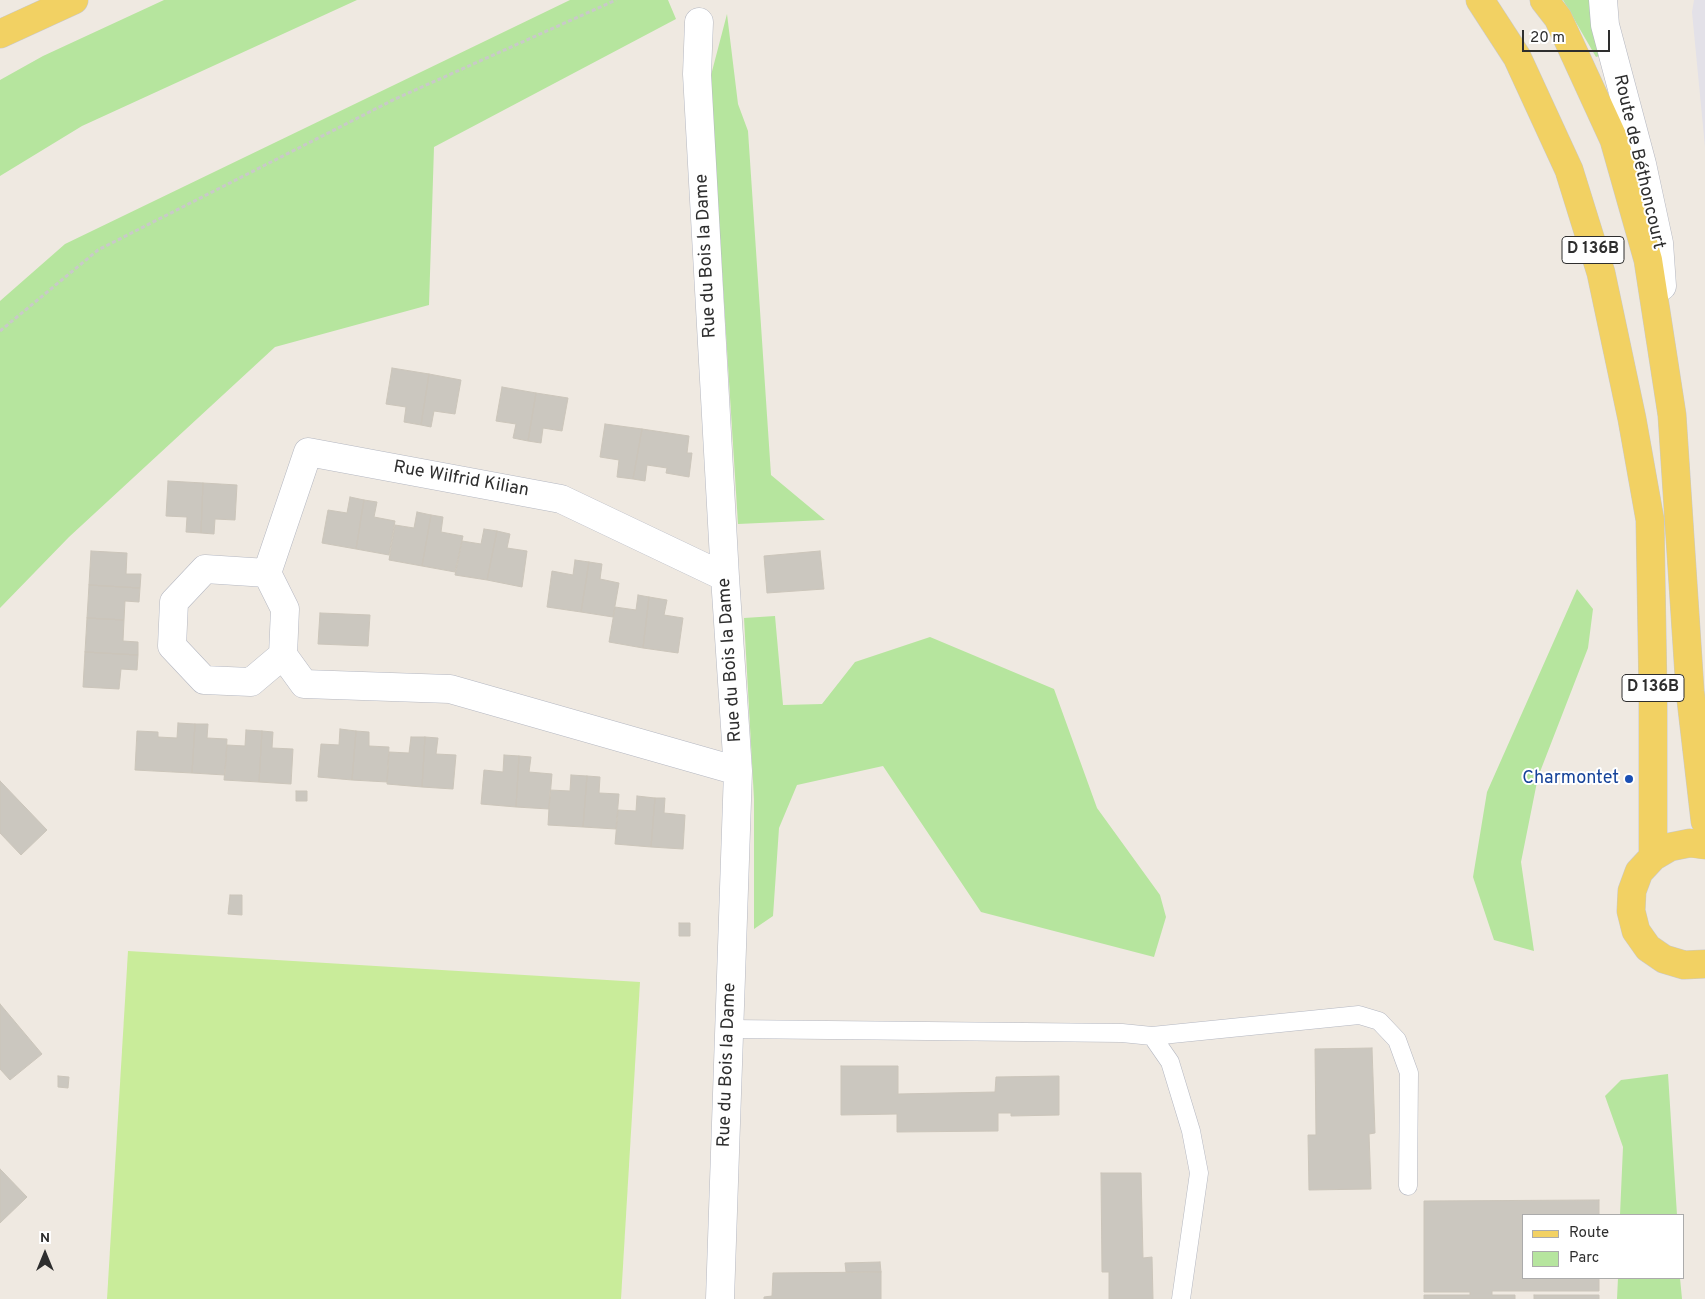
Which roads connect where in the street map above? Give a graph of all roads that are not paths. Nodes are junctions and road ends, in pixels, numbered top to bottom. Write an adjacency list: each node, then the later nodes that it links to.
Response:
1 (74, 0): 5 (main road)
2 (1480, 0): 16 (main road, D 136B)
3 (1544, 0): 9 (main road, Route de Béthoncourt / D 136B)
4 (1603, 0): 9 (street, Route de Béthoncourt / D 136B)
5 (36, 18): 7 (main road); 8 (lane)
6 (699, 22): 11 (street, Rue du Bois la Dame)
7 (0, 34)
8 (0, 44)
9 (1672, 415): 14 (main road, Route de Béthoncourt / D 136B)
10 (267, 573): 11 (street, Rue Wilfrid Kilian); 12 (street); 12 (street)
11 (725, 578): 13 (street, Rue du Bois la Dame)
12 (283, 655): 13 (street)
13 (738, 771): 18 (street, Rue du Bois la Dame)
14 (1705, 821)
15 (1705, 845): 16 (main road)
16 (1653, 857): 17 (main road)
17 (1705, 967)
18 (730, 1029): 19 (lane); 21 (street, Rue du Bois la Dame)
19 (1152, 1036): 20 (lane); 22 (lane)
20 (1408, 1186)
21 (720, 1299)
22 (1181, 1299)

